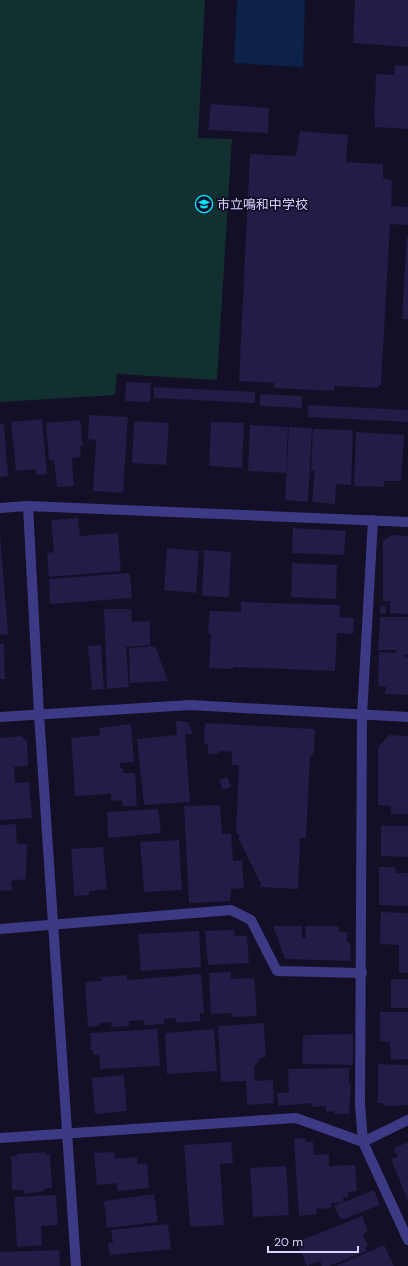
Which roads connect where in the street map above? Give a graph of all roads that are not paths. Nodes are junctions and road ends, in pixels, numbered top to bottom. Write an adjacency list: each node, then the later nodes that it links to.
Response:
1 (28, 506): 2 (street); 3 (street); 5 (street)
2 (0, 508)
3 (373, 520): 4 (street); 6 (street)
4 (408, 522)
5 (39, 714): 6 (street); 7 (street); 9 (street)
6 (362, 715): 8 (street); 11 (street)
7 (0, 717)
8 (408, 717)
9 (53, 926): 10 (street); 11 (street); 13 (street)
10 (0, 929)
11 (362, 973): 15 (street)
12 (408, 1120): 15 (street)
13 (66, 1133): 14 (street); 15 (street); 17 (street)
14 (0, 1138)
15 (363, 1142): 16 (street)
16 (408, 1240)
17 (76, 1266)

